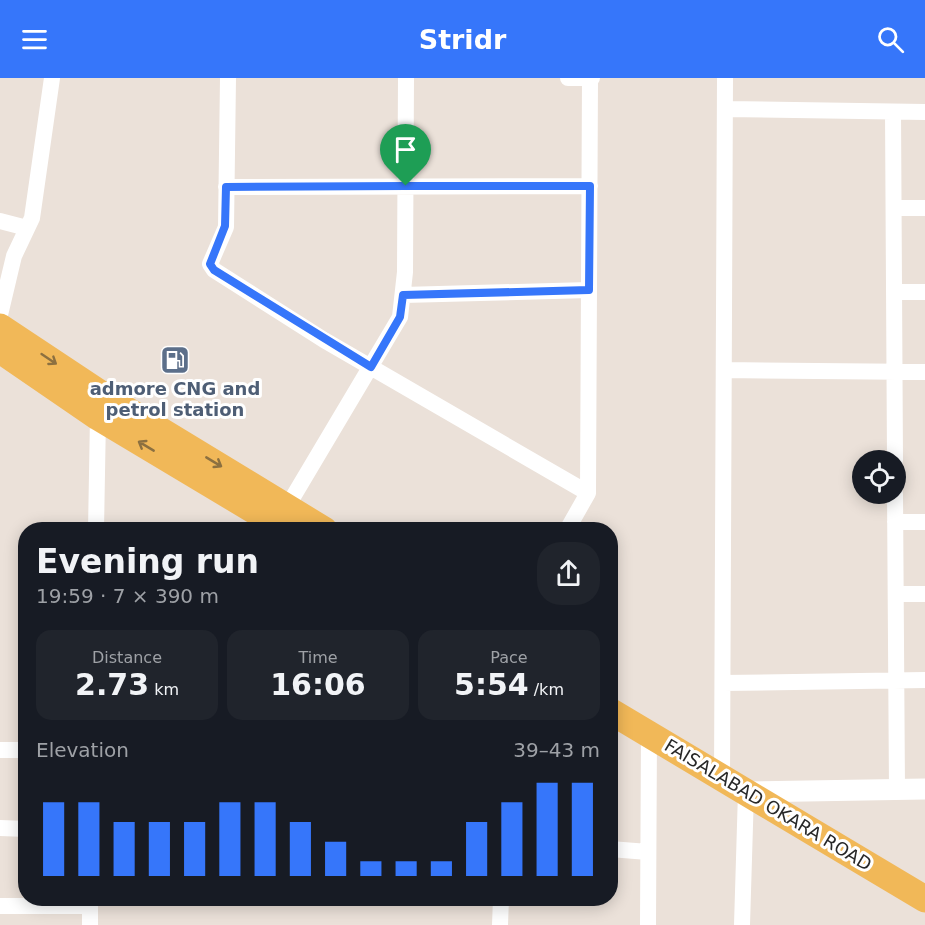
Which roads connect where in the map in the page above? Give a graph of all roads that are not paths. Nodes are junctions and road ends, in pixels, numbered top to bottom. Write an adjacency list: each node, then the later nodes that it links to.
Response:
1 (52, 78): 16 (street)
2 (228, 78): 12 (street)
3 (406, 78): 10 (street)
4 (568, 78): 5 (street)
5 (591, 78): 11 (street)
6 (725, 78): 7 (street)
7 (725, 109): 8 (street); 25 (street)
8 (893, 112): 9 (street); 13 (street)
9 (925, 112)
10 (406, 186): 11 (street); 12 (street); 20 (street)
11 (590, 186): 17 (street)
12 (226, 187): 24 (street)
13 (894, 208): 14 (street); 18 (street)
14 (925, 208)
15 (0, 221): 16 (street)
16 (27, 228): 21 (street)
17 (589, 290): 20 (street); 30 (street)
18 (894, 292): 19 (street); 26 (street)
19 (925, 292)
20 (403, 295): 24 (street)
21 (0, 315)
22 (0, 327): 32 (main road, one-way to 32)
23 (0, 350): 28 (main road)
24 (371, 367): 30 (street); 32 (street)
25 (724, 370): 26 (street); 41 (street)
26 (895, 372): 27 (street); 29 (street)
27 (925, 372)
28 (98, 417): 32 (main road, one-way to 28); 33 (street)
29 (895, 450)
30 (588, 493): 34 (street)
31 (895, 504): 35 (street)
32 (287, 518)
33 (96, 522)
34 (572, 522)
35 (896, 522): 36 (street); 37 (street)
36 (925, 522)
37 (896, 594): 38 (street); 39 (street)
38 (925, 594)
39 (896, 680): 40 (street); 41 (street); 48 (street)
40 (925, 680)
41 (723, 683): 46 (street)
42 (618, 716): 43 (main road, FAISALABAD OKARA ROAD)
43 (649, 733): 46 (main road, FAISALABAD OKARA ROAD); 53 (street)
44 (0, 750): 45 (street)
45 (18, 750)
46 (722, 779): 49 (main road, FAISALABAD OKARA ROAD)
47 (925, 789): 48 (street)
48 (897, 790): 49 (street)
49 (746, 792): 54 (main road, FAISALABAD OKARA ROAD); 62 (street)
50 (0, 828): 51 (street)
51 (18, 829)
52 (618, 850): 53 (street)
53 (648, 852): 61 (street)
54 (925, 899)
55 (18, 905): 56 (street)
56 (0, 906)
57 (90, 906): 59 (street)
58 (501, 906): 60 (street)
59 (90, 925)
60 (500, 925)
61 (648, 925)
62 (742, 925)

